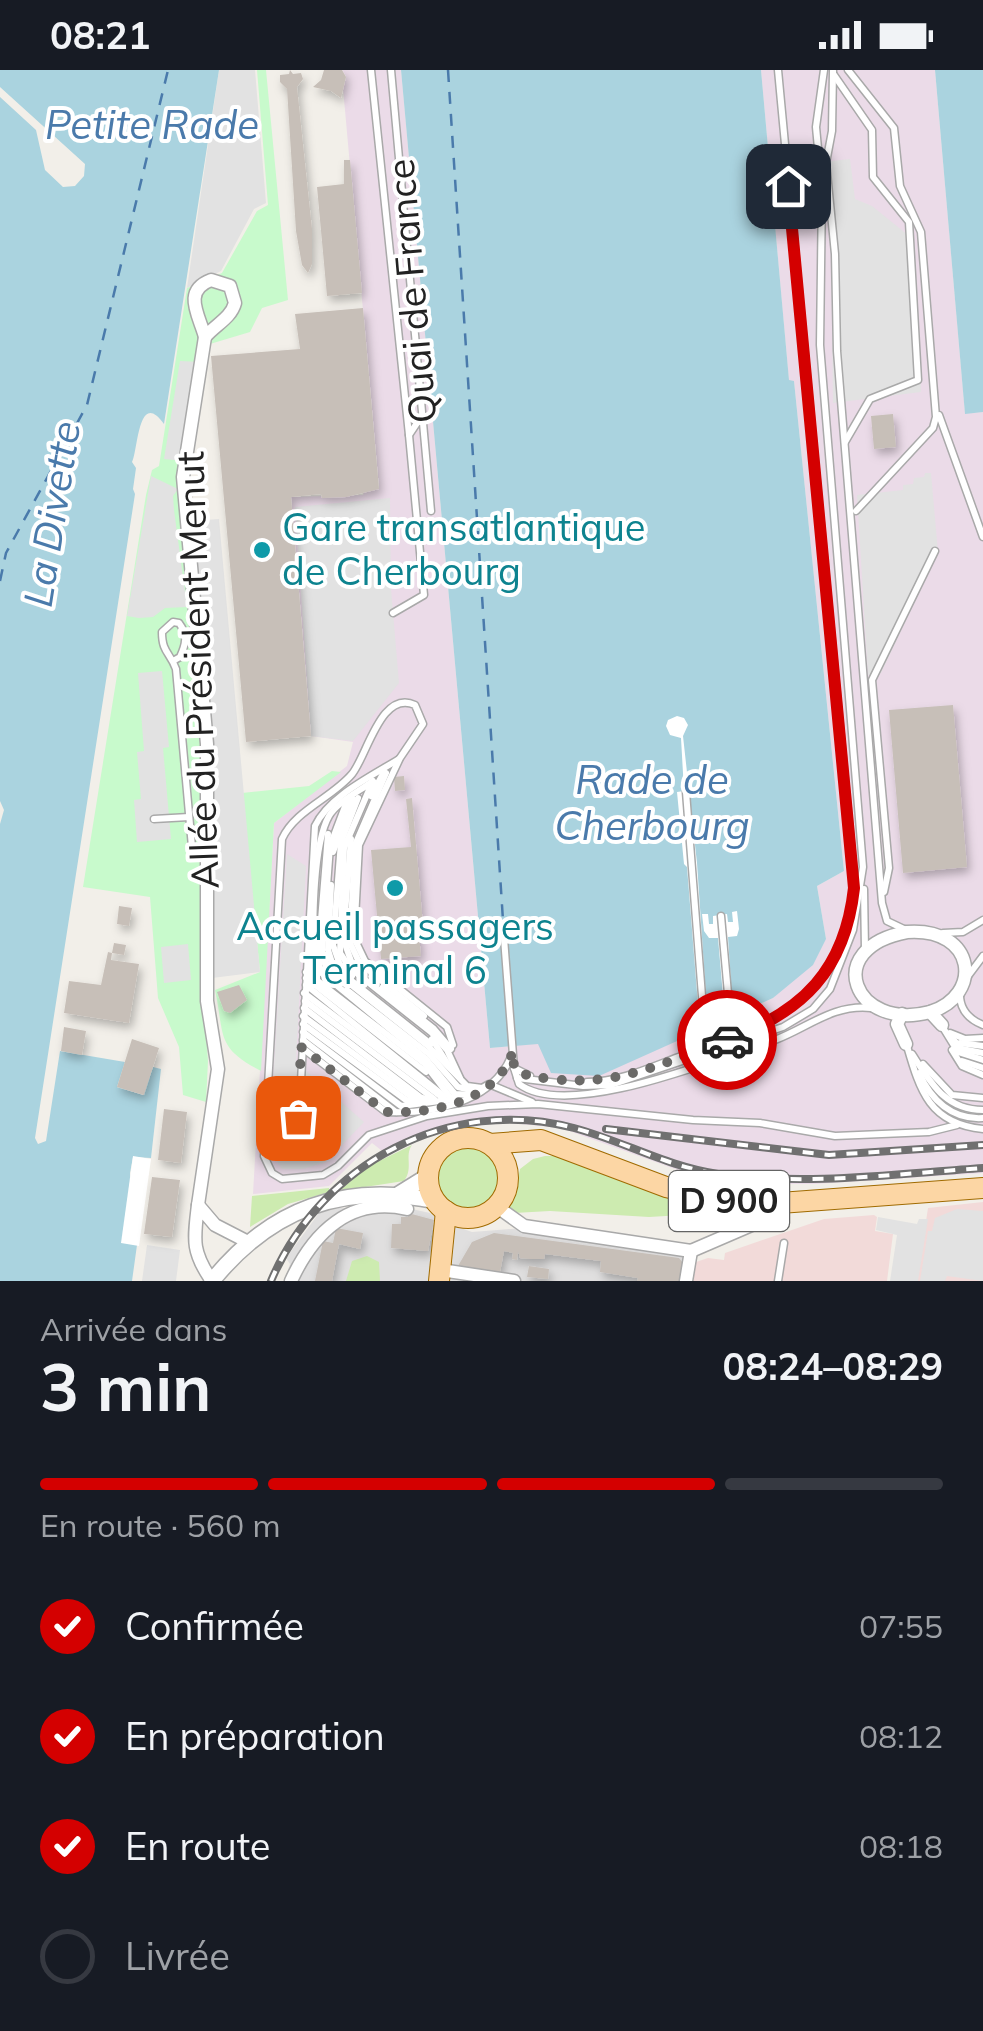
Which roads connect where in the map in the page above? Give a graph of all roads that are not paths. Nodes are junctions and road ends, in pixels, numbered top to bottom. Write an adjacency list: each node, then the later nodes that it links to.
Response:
1 (371, 70): 10 (lane)
2 (391, 70): 9 (lane, Quai de France)
3 (778, 70): 43 (lane)
4 (824, 70): 28 (lane)
5 (833, 70): 11 (lane); 11 (lane)
6 (848, 70): 8 (lane)
7 (205, 337): 27 (street, Allée du Président Menut)
8 (935, 404): 13 (lane); 14 (lane)
9 (423, 414): 10 (lane); 12 (lane, Quai de France)
10 (409, 435): 16 (lane)
11 (845, 444): 29 (lane)
12 (431, 511)
13 (856, 511)
14 (983, 538)
15 (934, 551): 29 (lane)
16 (393, 613)
17 (173, 661): 17 (lane); 25 (lane)
18 (400, 758): 19 (lane); 37 (lane); 50 (lane); 58 (lane)
19 (389, 767): 20 (lane); 50 (lane)
20 (380, 775): 21 (lane); 50 (lane)
21 (372, 781): 22 (lane); 50 (lane)
22 (359, 792): 24 (lane); 50 (lane)
23 (686, 792): 46 (lane)
24 (347, 800): 50 (lane); 50 (lane)
25 (189, 817): 26 (lane); 27 (lane)
26 (154, 819)
27 (208, 853): 71 (street, Allée du Président Menut)
28 (863, 868): 34 (lane); 54 (lane)
29 (882, 904): 32 (lane)
30 (721, 916): 43 (lane)
31 (983, 920): 32 (lane)
32 (928, 931): 34 (street); 36 (street)
33 (504, 938): 47 (lane)
34 (866, 950): 38 (street)
35 (983, 956): 36 (lane)
36 (962, 989): 39 (street); 41 (lane)
37 (303, 1008): 50 (lane); 50 (lane); 50 (lane); 50 (lane); 50 (lane); 50 (lane); 65 (lane)
38 (878, 1009): 40 (street); 54 (lane)
39 (930, 1012): 40 (street); 42 (street)
40 (902, 1014): 45 (street)
41 (983, 1026)
42 (947, 1033): 44 (lane); 48 (lane); 48 (lane); 53 (lane)
43 (732, 1038): 46 (lane)
44 (983, 1038)
45 (906, 1044): 56 (lane); 59 (lane); 60 (lane); 61 (lane)
46 (706, 1047): 51 (lane)
47 (512, 1049): 51 (lane); 55 (lane)
48 (983, 1053)
49 (454, 1057): 50 (lane); 50 (lane); 52 (lane)
50 (421, 1064): 52 (lane); 52 (lane); 55 (lane); 55 (lane); 57 (lane); 57 (lane); 57 (lane); 57 (lane)
51 (514, 1068): 54 (lane)
52 (454, 1071): 55 (lane)
53 (983, 1072)
54 (517, 1078)
55 (481, 1090): 57 (lane); 58 (lane)
56 (983, 1098)
57 (442, 1100)
58 (538, 1104): 61 (lane)
59 (983, 1110)
60 (983, 1118)
61 (957, 1124): 62 (lane)
62 (983, 1129)
63 (490, 1144): 64 (main road, D 900); 66 (main road); 67 (main road)
64 (552, 1144): 66 (main road); 70 (main road, D 900)
65 (297, 1154)
66 (508, 1172): 72 (main road)
67 (428, 1176): 69 (street); 74 (main road)
68 (983, 1188): 70 (main road, D 900)
69 (399, 1194): 74 (street); 75 (street)
70 (764, 1203): 77 (street)
71 (198, 1205): 75 (street); 79 (street, Allée du Président Menut)
72 (496, 1206): 74 (main road); 77 (street)
73 (407, 1209): 80 (street)
74 (449, 1210): 78 (main road)
75 (248, 1242): 79 (street)
76 (784, 1243): 83 (lane)
77 (691, 1251): 82 (street)
78 (441, 1270): 81 (street)
79 (212, 1281)
80 (291, 1281)
81 (514, 1281)
82 (686, 1281)
83 (778, 1281)

